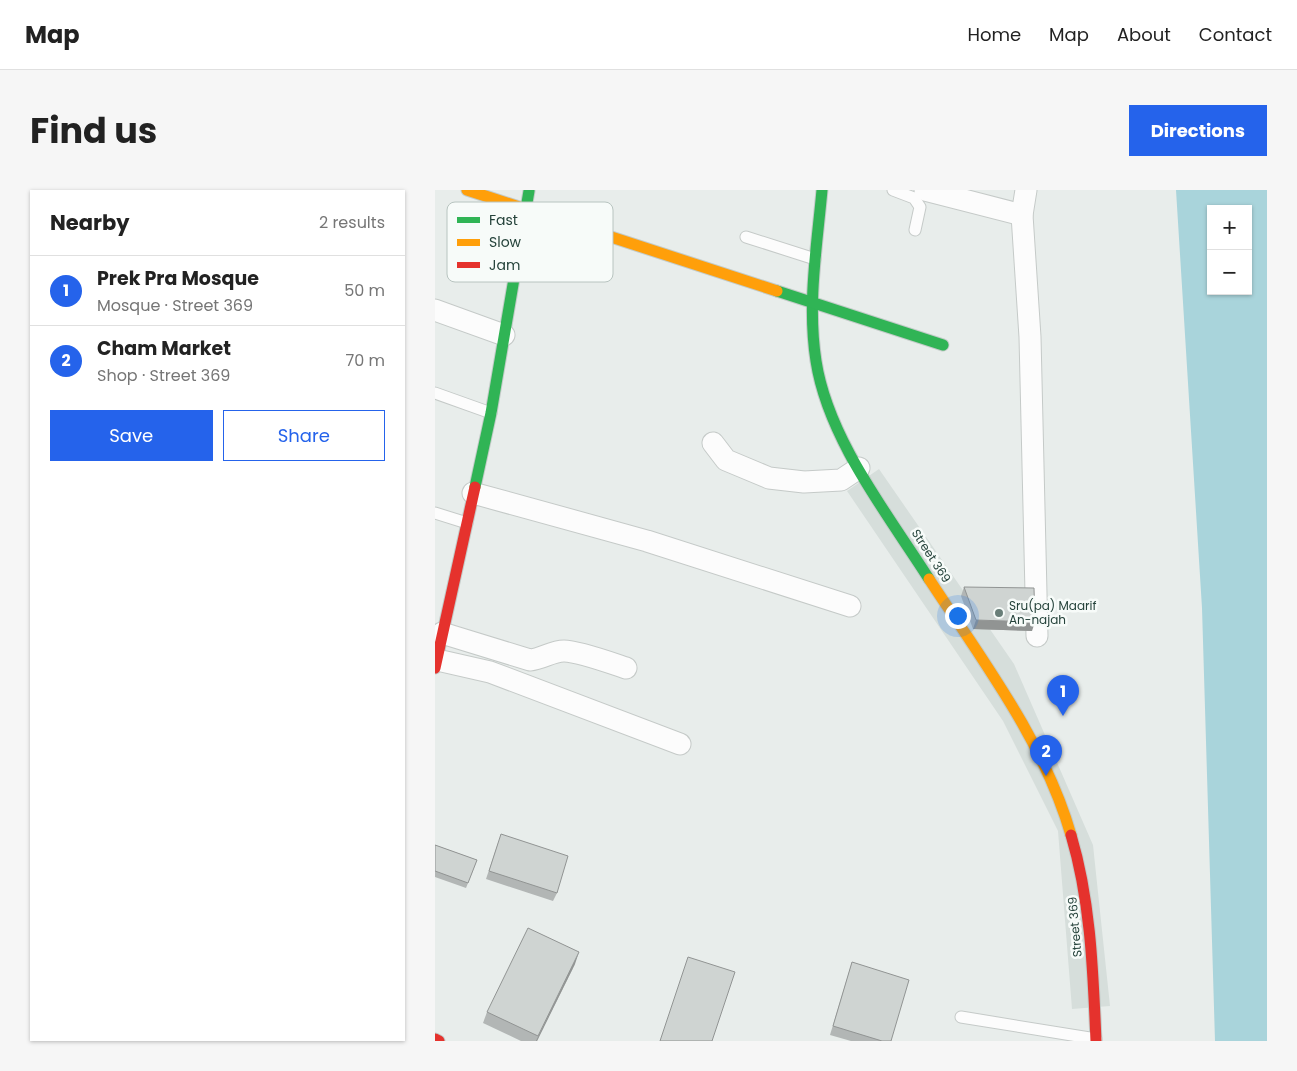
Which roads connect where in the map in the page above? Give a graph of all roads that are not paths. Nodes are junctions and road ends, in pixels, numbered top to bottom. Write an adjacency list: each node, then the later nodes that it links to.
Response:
1 (467, 190): 6 (street)
2 (822, 190): 11 (street, Street 369)
3 (893, 190): 8 (lane)
4 (925, 190): 7 (street)
5 (1026, 190): 7 (street)
6 (504, 202)
7 (1022, 215): 27 (street)
8 (915, 230)
9 (746, 237): 11 (lane)
10 (613, 238): 13 (street)
11 (815, 259): 13 (street, Street 369)
12 (513, 282): 15 (street)
13 (812, 303): 16 (street); 20 (street, Street 369)
14 (435, 310): 15 (street)
15 (504, 335): 18 (street)
16 (943, 345)
17 (435, 392): 18 (lane)
18 (491, 413): 21 (street)
19 (713, 443): 20 (street)
20 (859, 468): 33 (street, Street 369)
21 (473, 493): 23 (street); 24 (street)
22 (435, 513): 23 (lane)
23 (468, 523): 25 (street)
24 (850, 606)
25 (441, 608): 26 (street)
26 (442, 633): 28 (street); 29 (street)
27 (1037, 636)
28 (436, 664): 30 (street)
29 (626, 668)
30 (680, 744)
31 (961, 1017): 33 (lane)
32 (435, 1039): 34 (street)
33 (1096, 1040)
34 (439, 1041)

